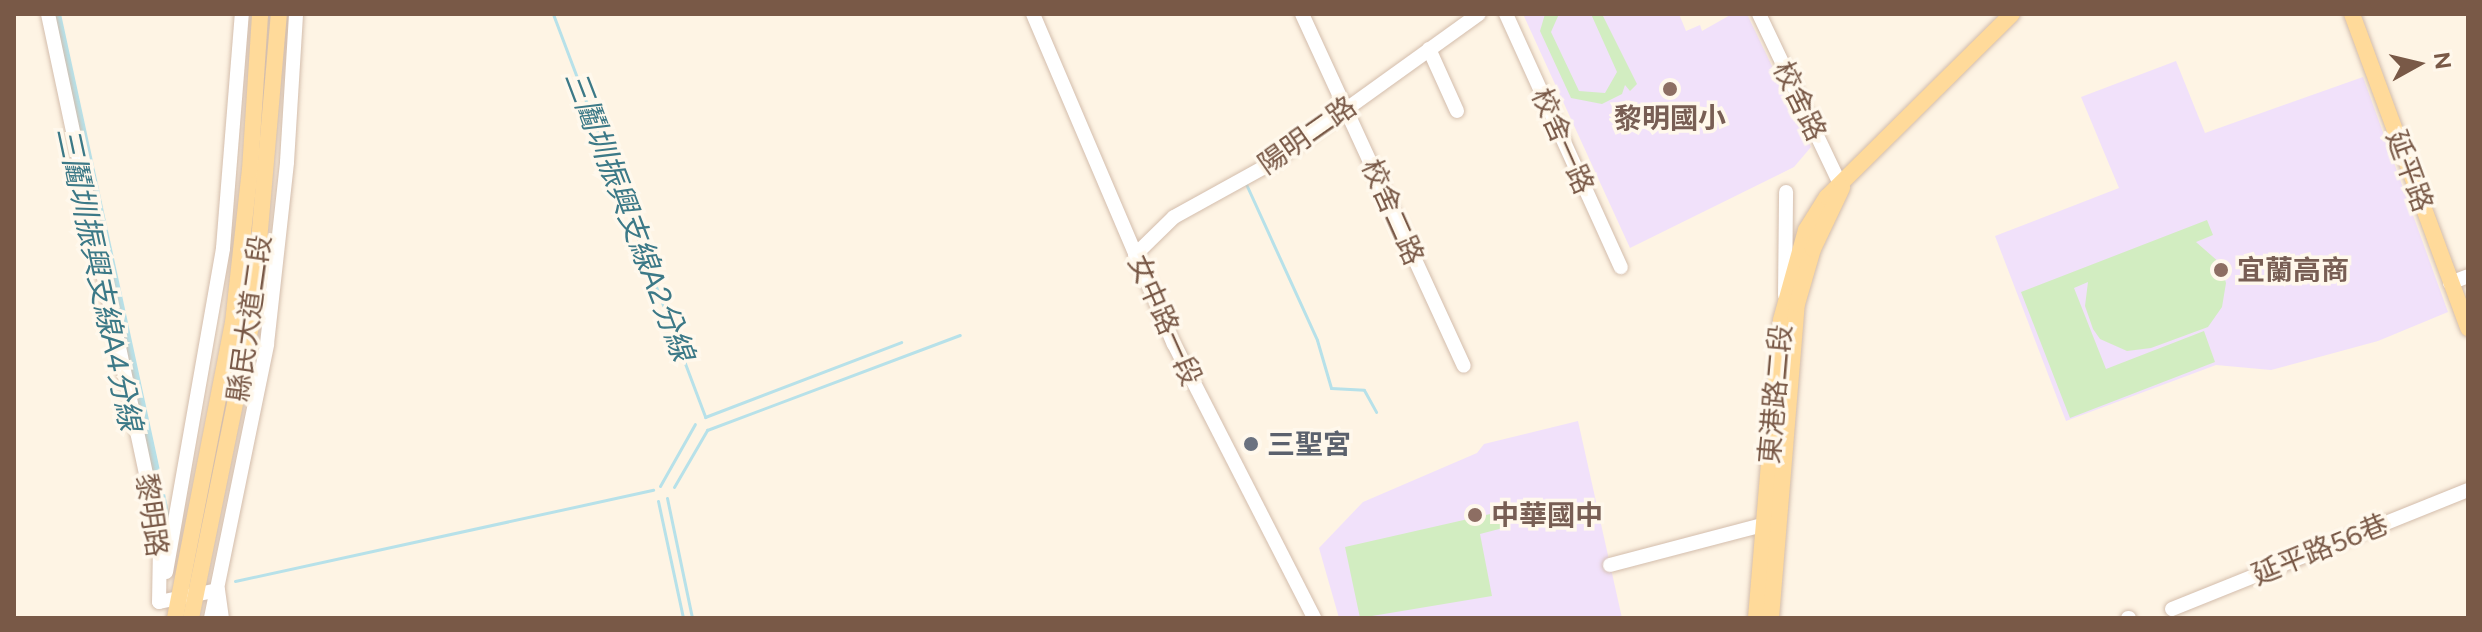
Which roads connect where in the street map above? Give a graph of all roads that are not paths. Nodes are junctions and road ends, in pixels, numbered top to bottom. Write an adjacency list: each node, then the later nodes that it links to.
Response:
1 (48, 14): 28 (street, 黎明路)
2 (242, 14): 29 (street, 縣民大道二段)
3 (260, 14): 33 (main road, 縣民大道二段)
4 (279, 14): 17 (main road, 縣民大道二段)
5 (296, 14): 16 (street, 縣民大道二段)
6 (1033, 14): 20 (street, 女中路一段)
7 (1302, 14): 14 (street, 校舍二路)
8 (1479, 14): 13 (street, 陽明二路)
9 (1506, 14): 21 (street, 校舍一路)
10 (1759, 14): 18 (street, 校舍路)
11 (2012, 14): 18 (main road, 東港路二段)
12 (2352, 14): 23 (main road, 延平路)
13 (1429, 49): 14 (street, 陽明二路); 15 (street)
14 (1346, 107): 20 (street, 陽明二路); 26 (street, 校舍二路)
15 (1457, 111)
16 (287, 162): 17 (street); 32 (street, 縣民大道二段)
17 (269, 166): 33 (main road, 縣民大道二段)
18 (1842, 188): 24 (main road, 東港路二段); 43 (main road, 東港路二段)
19 (1786, 192): 24 (street)
20 (1135, 255): 41 (street, 女中路一段)
21 (1621, 267)
22 (2468, 276): 23 (street)
23 (2450, 283): 25 (main road, 延平路)
24 (1785, 295): 30 (main road, 東港路二段)
25 (2468, 328)
26 (1464, 366)
27 (2468, 490): 35 (street, 延平路56巷)
28 (155, 516): 29 (street); 34 (street, 黎明路)
29 (178, 520): 34 (street, 縣民大道二段)
30 (1763, 525): 31 (street); 42 (main road, 東港路二段)
31 (1610, 565)
32 (218, 590): 33 (street); 39 (street, 縣民大道二段); 40 (street)
33 (188, 596): 34 (street); 37 (main road, 縣民大道二段); 38 (main road, 縣民大道二段)
34 (159, 602): 36 (street, 縣民大道二段)
35 (2172, 609)
36 (155, 618)
37 (175, 618)
38 (191, 618)
39 (211, 618)
40 (222, 618)
41 (1314, 618)
42 (1756, 618)
43 (1771, 618)

